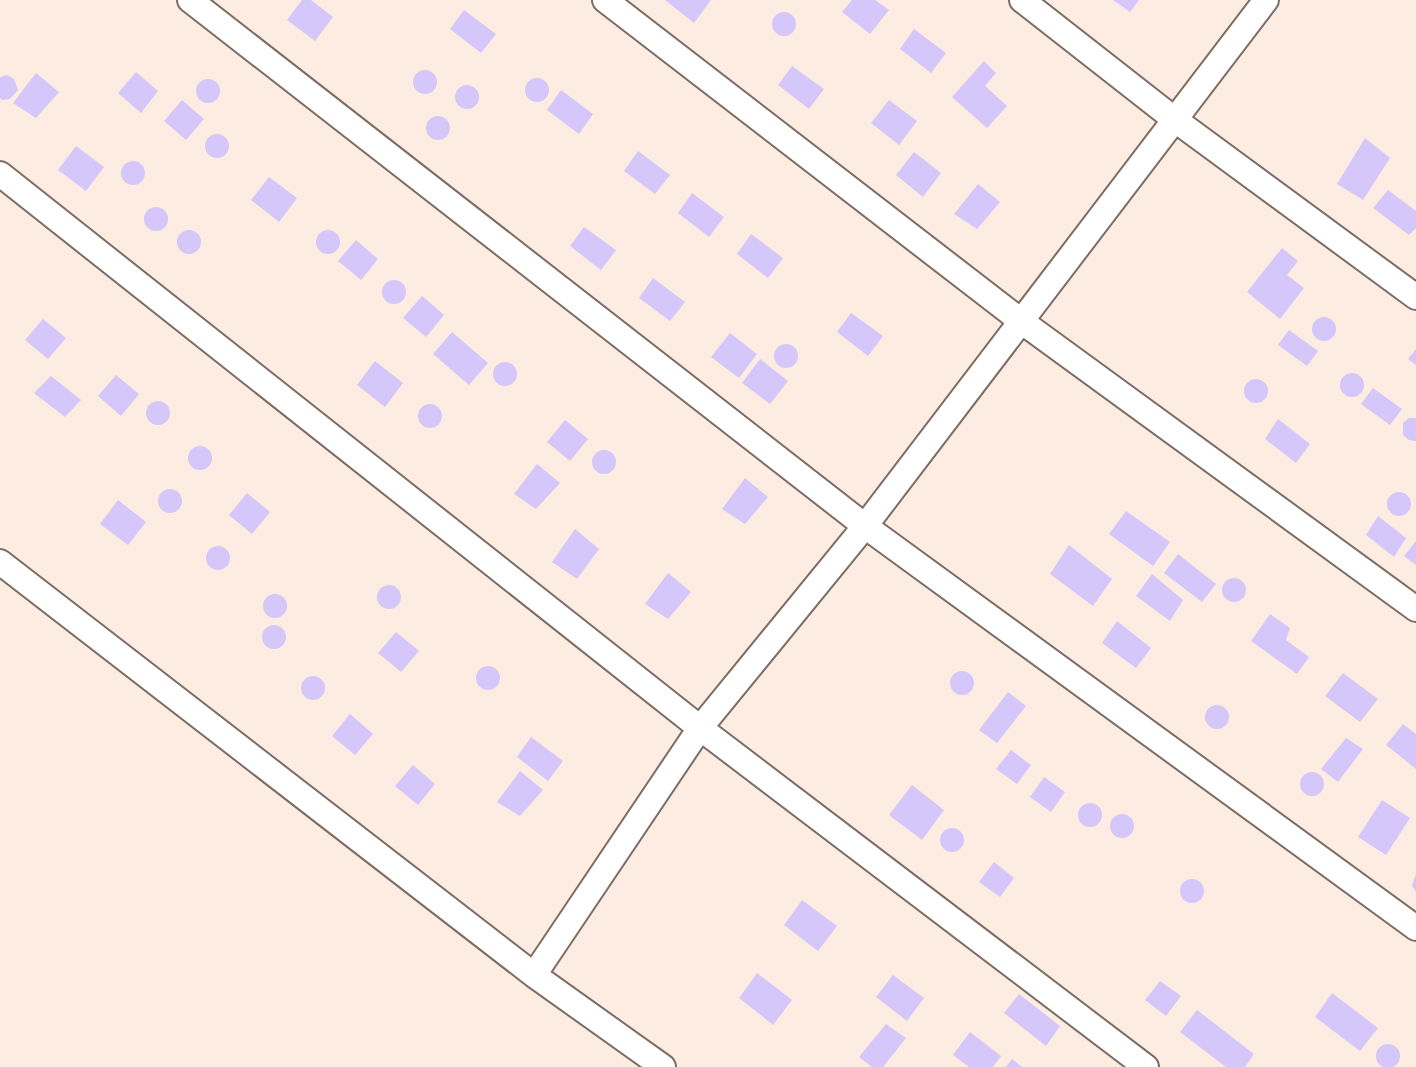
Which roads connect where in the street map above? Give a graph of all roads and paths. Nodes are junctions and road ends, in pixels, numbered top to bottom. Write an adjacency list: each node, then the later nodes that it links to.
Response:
1 (190, 0): 9 (street)
2 (605, 0): 8 (street)
3 (1022, 0): 5 (street)
4 (1266, 0): 5 (street)
5 (1174, 119): 7 (street); 8 (street)
6 (0, 174): 12 (street)
7 (1416, 298)
8 (1021, 321): 9 (street); 11 (street)
9 (864, 526): 12 (street); 13 (street)
10 (0, 562): 14 (street)
11 (1416, 609)
12 (700, 728): 14 (street); 16 (street)
13 (1416, 928)
14 (534, 975): 15 (street)
15 (663, 1067)
16 (1146, 1067)

